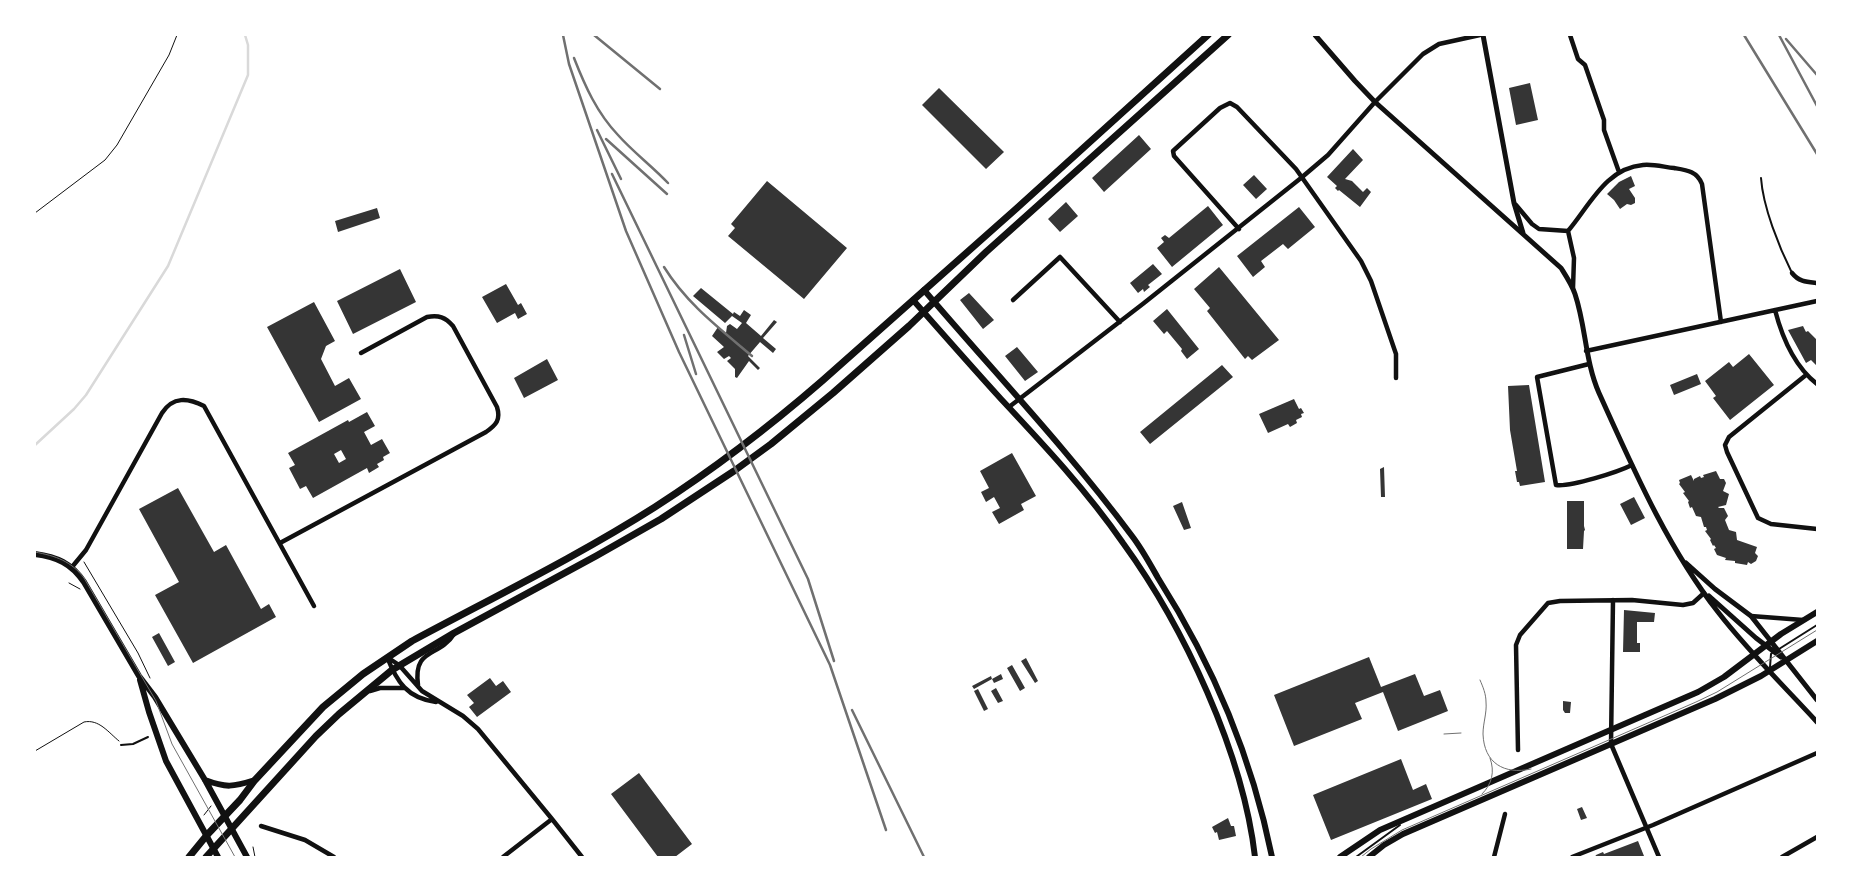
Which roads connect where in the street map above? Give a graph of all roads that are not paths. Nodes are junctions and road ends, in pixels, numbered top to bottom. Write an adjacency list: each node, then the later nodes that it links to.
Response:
1 (1208, 35): 17 (main road)
2 (1228, 35): 21 (main road)
3 (1316, 35): 6 (street)
4 (1482, 35): 6 (street); 10 (street)
5 (1570, 35): 7 (street)
6 (1376, 102): 8 (street); 13 (street)
7 (1619, 172): 12 (street); 25 (street)
8 (1301, 178): 11 (street); 11 (street); 30 (street)
9 (1761, 178): 14 (lane)
10 (1514, 203): 12 (street); 13 (street)
11 (1239, 228): 24 (street)
12 (1568, 231): 16 (street)
13 (1524, 235): 16 (street)
14 (1792, 273): 15 (street)
15 (1817, 282)
16 (1573, 288): 26 (street)
17 (924, 290): 18 (main road); 21 (main road)
18 (913, 300): 23 (main road); 52 (main road)
19 (1013, 300): 24 (street)
20 (1817, 301): 22 (street)
21 (933, 302): 23 (main road); 32 (main road)
22 (1775, 310): 25 (street); 29 (street)
23 (923, 312): 33 (main road); 47 (main road)
24 (1120, 322): 32 (street)
25 (1721, 322): 26 (street)
26 (1586, 351): 28 (street)
27 (361, 352): 36 (street)
28 (1589, 364): 34 (street); 34 (street)
29 (1806, 375): 31 (street); 35 (street)
30 (1396, 378)
31 (1817, 384)
32 (1020, 400): 33 (street); 90 (main road)
33 (1009, 407): 89 (main road)
34 (1632, 465): 38 (street)
35 (1817, 529)
36 (280, 543): 39 (street); 42 (street)
37 (35, 554): 39 (main road)
38 (1682, 559): 40 (street); 44 (street)
39 (72, 567): 57 (main road)
40 (1704, 593): 41 (street); 49 (street); 51 (street)
41 (1613, 600): 64 (street); 68 (street)
42 (314, 606)
43 (1817, 612): 45 (main road)
44 (1752, 616): 45 (street); 49 (street)
45 (1803, 620): 49 (main road)
46 (1817, 625): 50 (lane)
47 (454, 633): 54 (main road); 58 (street)
48 (1817, 641): 53 (main road)
49 (1769, 644): 50 (street); 51 (main road)
50 (1776, 651): 53 (street); 56 (lane)
51 (1754, 654): 56 (street); 64 (main road)
52 (387, 657): 54 (street); 55 (street); 71 (main road)
53 (1787, 661): 56 (main road); 61 (street)
54 (399, 665): 55 (main road); 58 (street)
55 (392, 670): 59 (street); 60 (main road)
56 (1770, 671): 63 (street); 66 (main road)
57 (139, 676): 70 (main road); 79 (main road)
58 (418, 685): 62 (street)
59 (404, 688): 60 (street); 62 (street)
60 (366, 692): 78 (main road)
61 (1817, 700)
62 (440, 703): 74 (street)
63 (1817, 722)
64 (1611, 730): 66 (street); 75 (main road)
65 (148, 737): 67 (lane)
66 (1611, 744): 77 (street); 93 (main road)
67 (121, 745)
68 (1518, 750)
69 (1817, 753): 77 (street)
70 (204, 780): 71 (main road); 73 (main road)
71 (254, 780): 73 (main road)
72 (1505, 814): 94 (street)
73 (224, 816): 78 (main road); 79 (main road)
74 (552, 819): 87 (street); 88 (street)
75 (1405, 820): 91 (main road); 92 (lane)
76 (261, 826): 86 (street)
77 (1647, 828): 95 (street); 96 (street)
78 (231, 829): 81 (main road); 85 (main road)
79 (207, 835): 81 (main road); 82 (main road)
80 (1817, 837): 97 (street)
81 (214, 848): 83 (main road); 84 (main road)
82 (189, 857)
83 (206, 857)
84 (218, 857)
85 (247, 857)
86 (334, 857)
87 (503, 857)
88 (582, 857)
89 (1256, 857)
90 (1272, 857)
91 (1340, 857)
92 (1356, 857)
93 (1369, 857)
94 (1494, 857)
95 (1572, 857)
96 (1659, 857)
97 (1782, 857)

